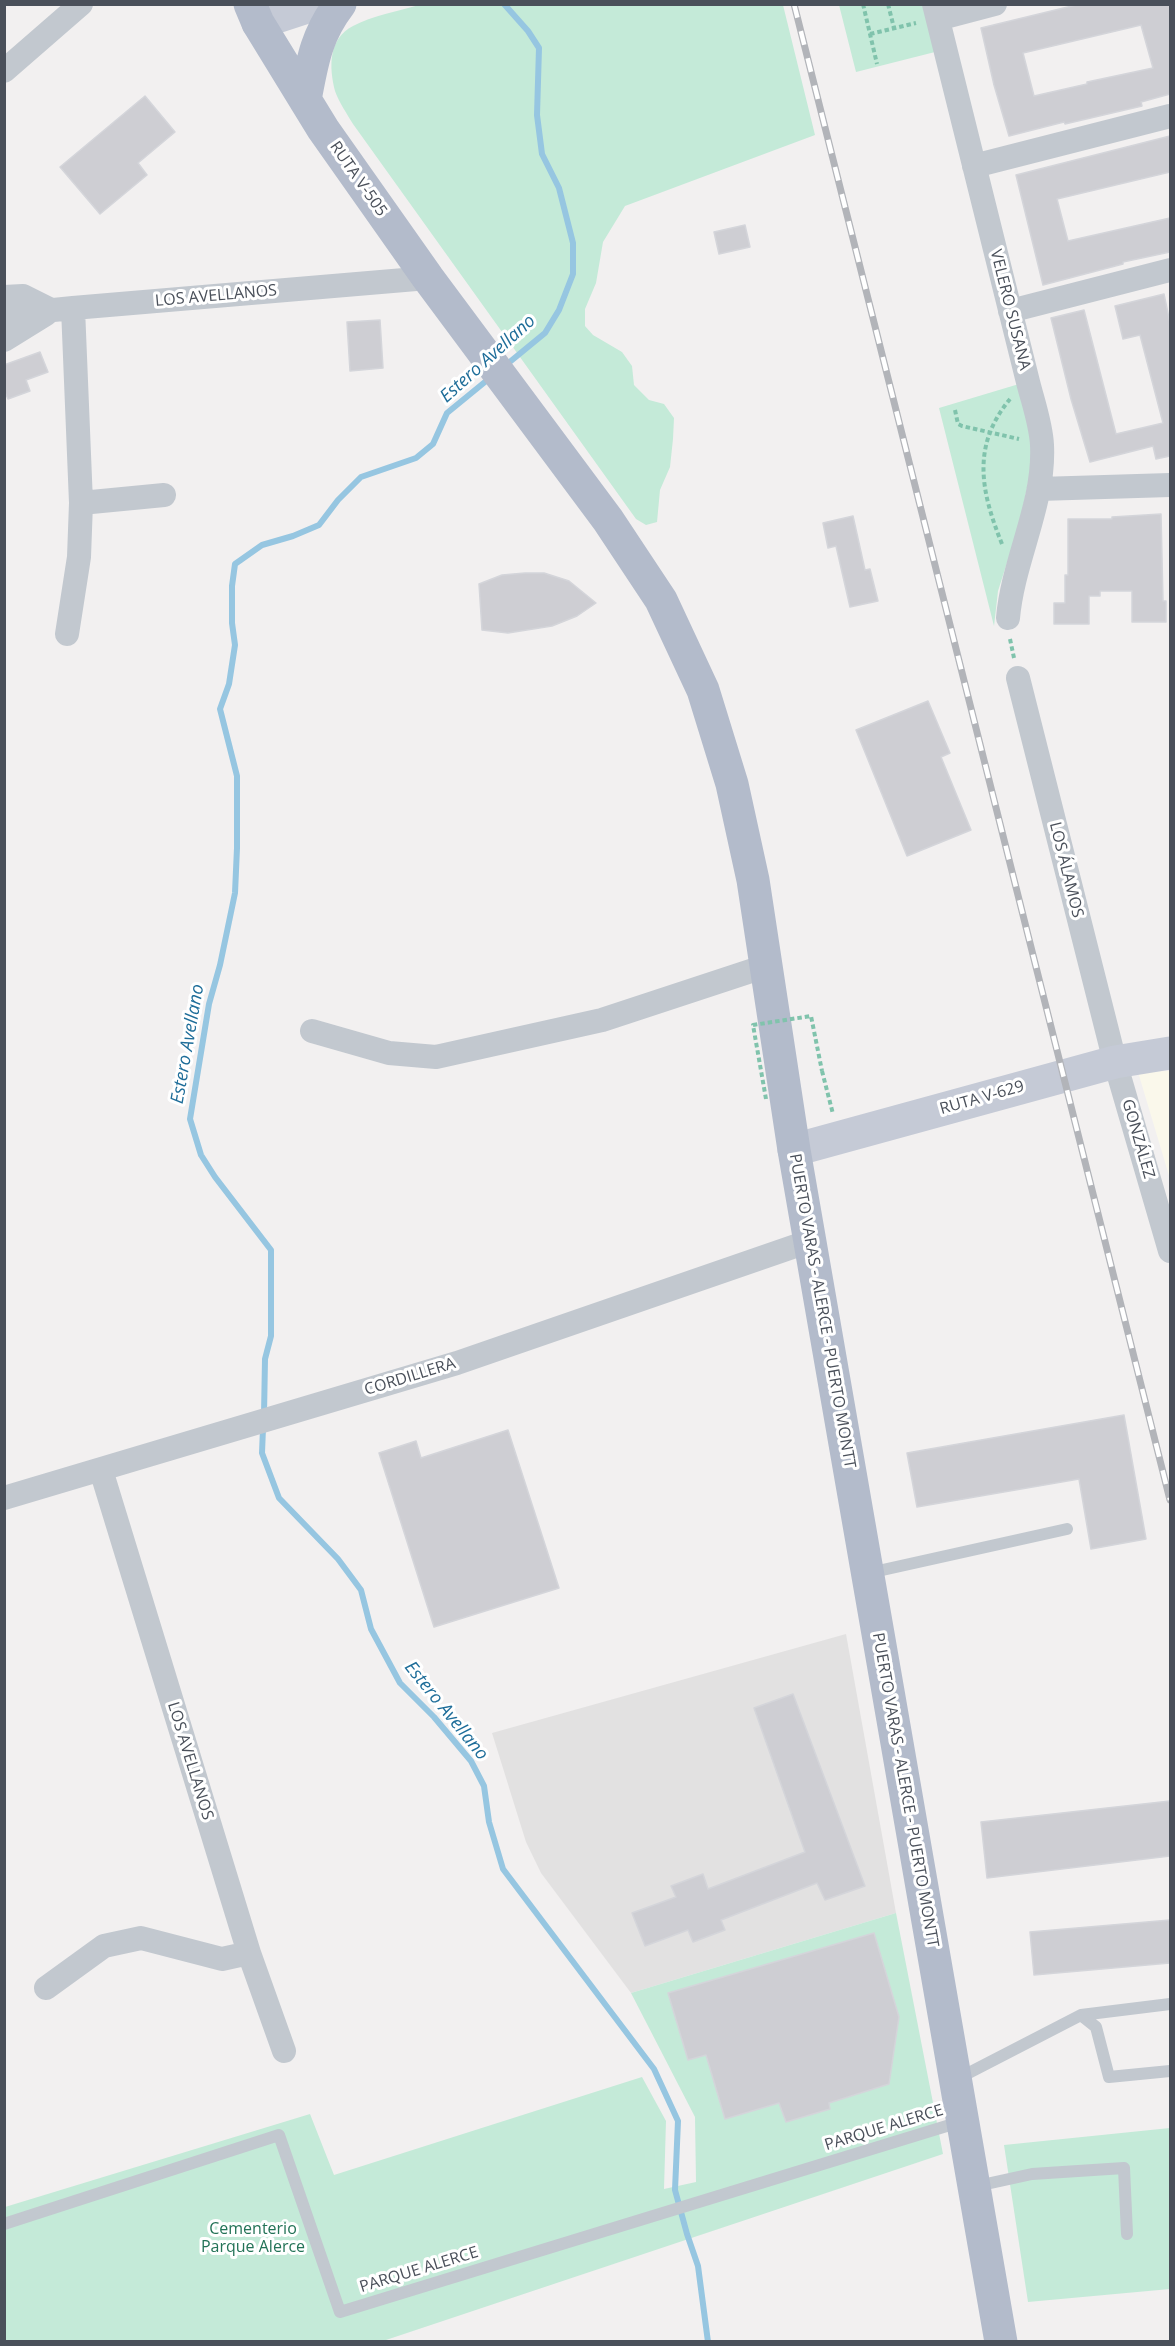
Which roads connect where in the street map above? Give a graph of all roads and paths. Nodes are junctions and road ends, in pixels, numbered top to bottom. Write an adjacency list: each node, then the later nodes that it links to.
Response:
1 (316, 4): 7 (main road)
2 (340, 4): 13 (main road)
3 (863, 4): 10 (path)
4 (888, 4): 9 (path)
5 (995, 4): 8 (street)
6 (76, 6): 12 (street)
7 (254, 14): 13 (main road, RUTA V-505)
8 (936, 14): 9 (path); 15 (street, VELERO SUSANA)
9 (894, 28): 10 (path)
10 (870, 34): 11 (path)
11 (877, 64)
12 (4, 70)
13 (305, 100): 17 (main road, RUTA V-505)
14 (1170, 116): 15 (street)
15 (974, 165): 20 (street, VELERO SUSANA)
16 (1170, 270): 20 (street)
17 (428, 278): 19 (street, LOS AVELLANOS); 23 (main road, RUTA V-505)
18 (4, 297): 19 (street)
19 (62, 309): 21 (street, LOS AVELLANOS); 22 (street); 31 (street)
20 (1010, 311): 24 (street, VELERO SUSANA)
21 (4, 315)
22 (4, 340)
23 (478, 346): 36 (main road, PUERTO VARAS - ALERCE - PUERTO MONTT)
24 (1028, 382): 26 (path); 27 (street, VELERO SUSANA)
25 (955, 411): 26 (path)
26 (991, 432): 27 (path); 32 (path)
27 (1042, 444): 29 (street, VELERO SUSANA)
28 (1170, 485): 29 (street)
29 (1039, 489): 32 (street, VELERO SUSANA)
30 (164, 495): 31 (street)
31 (81, 503): 34 (street)
32 (1017, 565): 33 (street, VELERO SUSANA)
33 (1008, 618): 35 (path)
34 (67, 634)
35 (1018, 678): 39 (street, LOS ÁLAMOS)
36 (766, 966): 37 (street); 42 (main road, PUERTO VARAS - ALERCE - PUERTO MONTT)
37 (312, 1031)
38 (1170, 1053): 39 (main road, RUTA V-629)
39 (1115, 1062): 41 (main road, RUTA V-629); 44 (street, GONZÁLEZ)
40 (766, 1099): 41 (path, bridge)
41 (838, 1138): 42 (main road, RUTA V-629)
42 (794, 1150): 43 (main road, PUERTO VARAS - ALERCE - PUERTO MONTT)
43 (810, 1241): 45 (street, CORDILLERA); 48 (main road, PUERTO VARAS - ALERCE - PUERTO MONTT)
44 (1170, 1251)
45 (101, 1470): 46 (street, CORDILLERA); 49 (street, LOS AVELLANOS)
46 (4, 1498)
47 (1067, 1529): 48 (lane)
48 (867, 1574): 55 (main road, PUERTO VARAS - ALERCE - PUERTO MONTT)
49 (249, 1953): 50 (street); 53 (street, LOS AVELLANOS)
50 (46, 1988)
51 (1170, 2004): 52 (lane)
52 (1081, 2015): 54 (lane); 55 (lane)
53 (284, 2051)
54 (1170, 2071)
55 (955, 2080): 56 (main road, PUERTO VARAS - ALERCE - PUERTO MONTT)
56 (963, 2121): 57 (main road, PUERTO VARAS - ALERCE - PUERTO MONTT); 58 (lane, PARQUE ALERCE)
57 (974, 2187): 59 (lane); 60 (main road, PUERTO VARAS - ALERCE - PUERTO MONTT)
58 (4, 2224)
59 (1127, 2234)
60 (1001, 2342)

